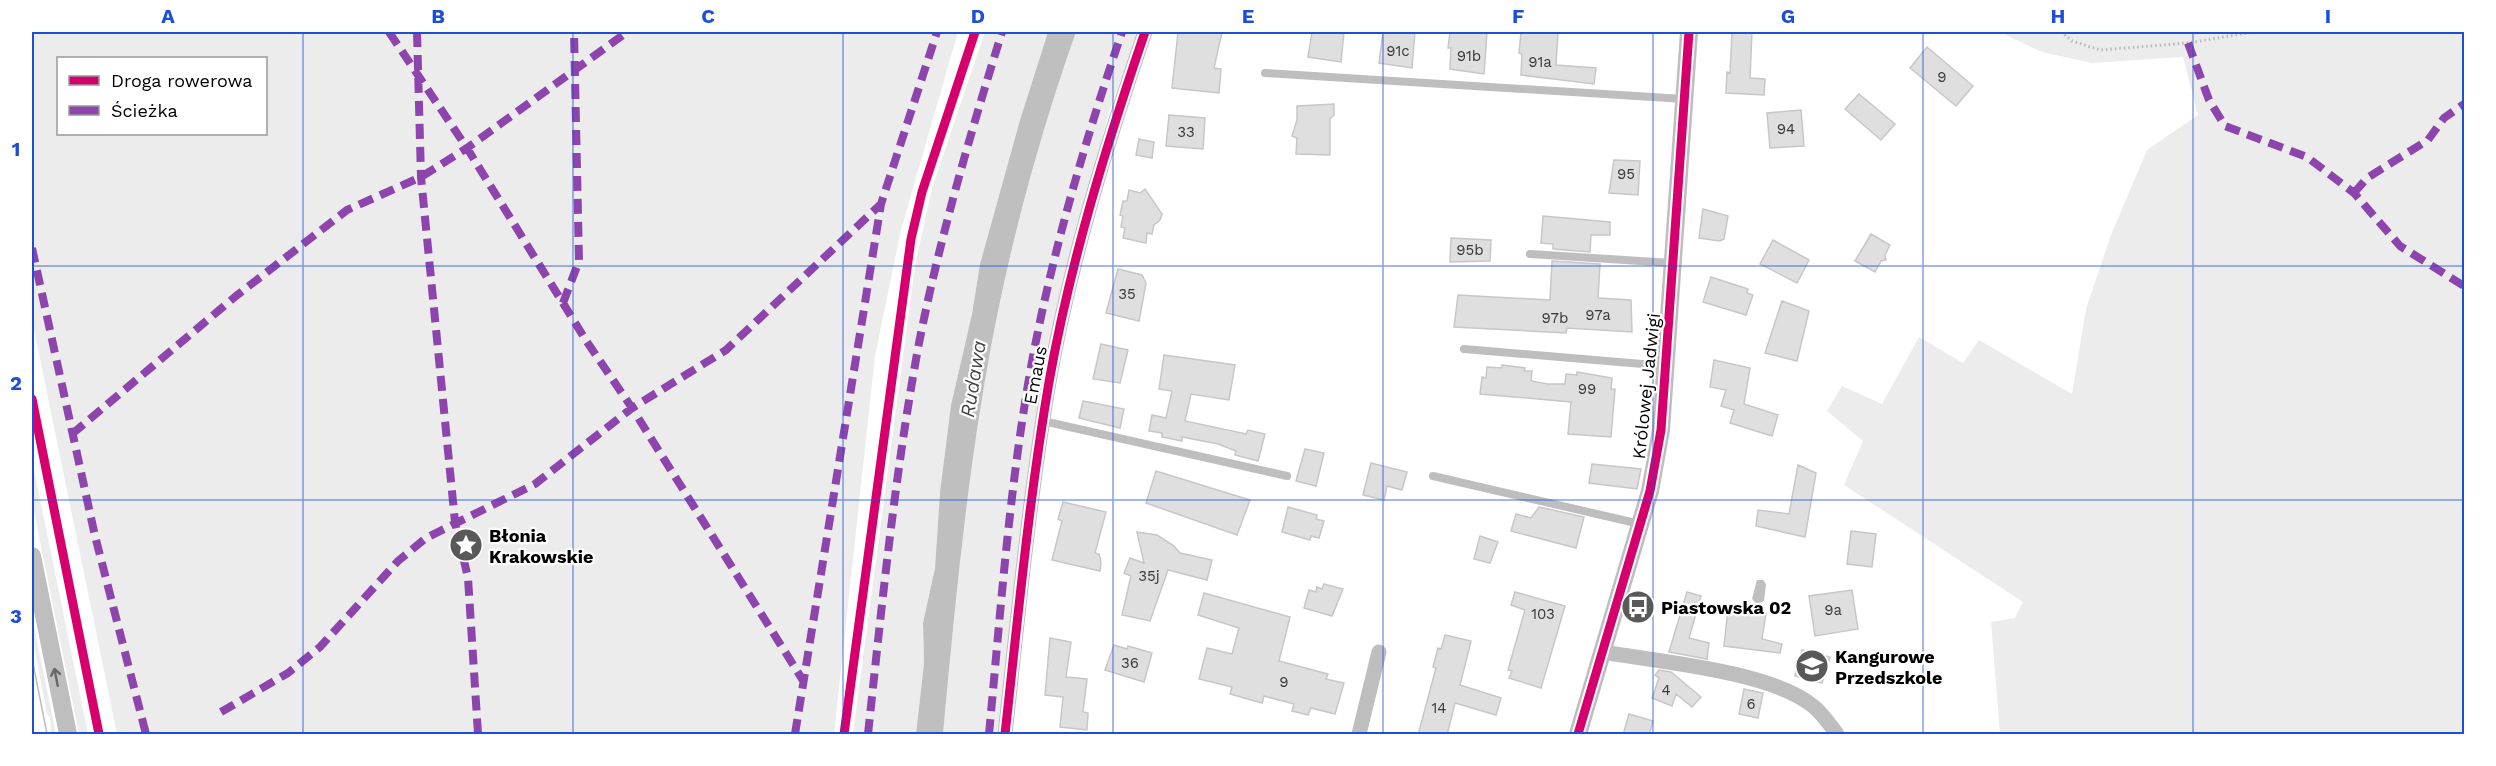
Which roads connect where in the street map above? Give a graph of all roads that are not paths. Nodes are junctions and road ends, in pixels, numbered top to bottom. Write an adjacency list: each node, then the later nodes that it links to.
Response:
1 (1145, 32): 9 (street, Emaus)
2 (1689, 32): 4 (street, Królowej Jadwigi)
3 (1265, 73): 4 (lane)
4 (1686, 99): 6 (street, Królowej Jadwigi)
5 (1530, 254): 6 (lane)
6 (1673, 263): 8 (street, Królowej Jadwigi)
7 (1464, 349): 8 (lane)
8 (1667, 366): 12 (street, Królowej Jadwigi)
9 (1043, 421): 10 (lane); 18 (street, Emaus)
10 (1287, 476)
11 (1434, 476): 12 (lane)
12 (1641, 524): 16 (street, Królowej Jadwigi)
13 (32, 556): 14 (street)
14 (35, 592): 17 (street, one-way to 14)
15 (1379, 652): 19 (street)
16 (1603, 652): 20 (street, Królowej Jadwigi); 21 (street)
17 (68, 735)
18 (1005, 735)
19 (1359, 735)
20 (1578, 735)
21 (1837, 735)

